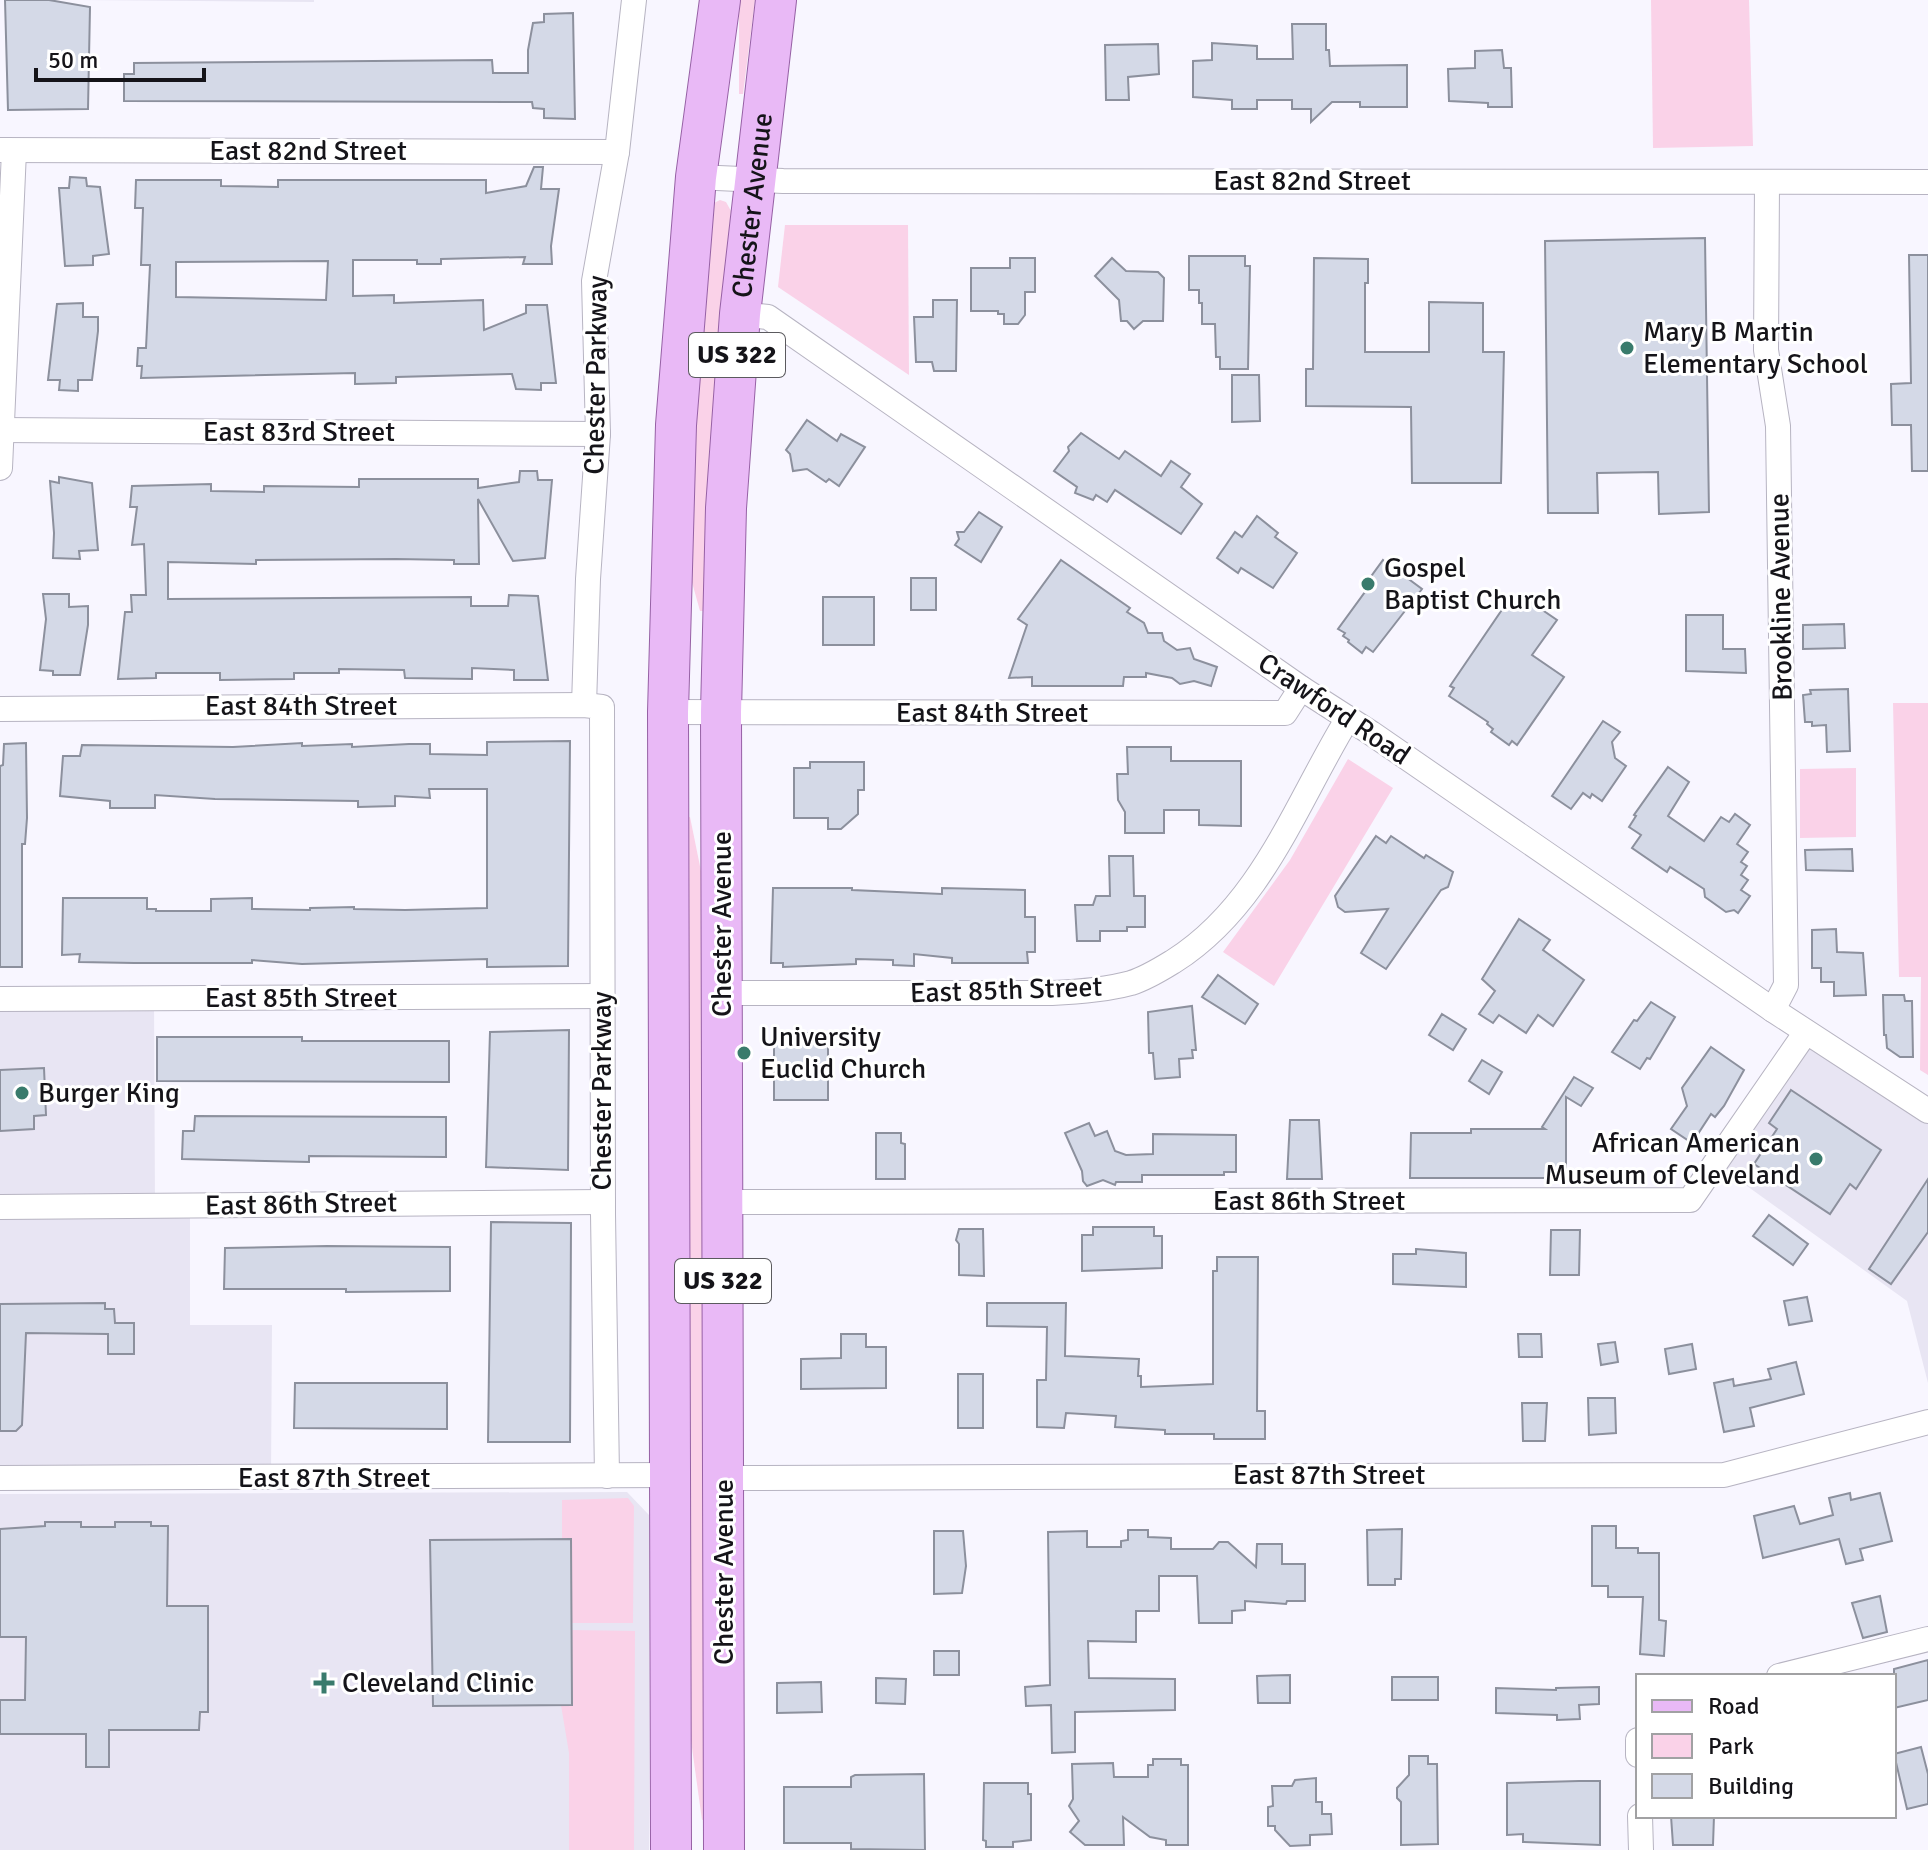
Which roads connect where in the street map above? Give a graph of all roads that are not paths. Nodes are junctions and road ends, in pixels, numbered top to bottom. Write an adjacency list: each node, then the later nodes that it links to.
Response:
1 (634, 0): 5 (street, Chester Parkway)
2 (720, 0): 6 (main road, Chester Avenue / US 322)
3 (776, 0): 7 (main road, Chester Avenue / US 322)
4 (7, 150): 5 (street, East 82nd Street); 11 (street)
5 (617, 152): 12 (street, Chester Parkway)
6 (696, 177): 7 (street, East 82nd Street); 17 (main road, Chester Avenue / US 322)
7 (754, 180): 8 (street, East 82nd Street); 10 (main road, Chester Avenue / US 322)
8 (1767, 182): 9 (street, East 82nd Street); 23 (street, Brookline Avenue)
9 (1928, 182)
10 (740, 314): 14 (street, Crawford Road); 18 (main road, Chester Avenue / US 322)
11 (1, 430): 12 (street, East 83rd Street); 13 (street)
12 (598, 434): 15 (street, Chester Parkway)
13 (0, 468)
14 (1301, 688): 18 (street, East 84th Street); 19 (street, Crawford Road)
15 (593, 706): 16 (street, East 84th Street); 21 (street, Chester Parkway)
16 (0, 709)
17 (668, 712): 18 (street, East 84th Street); 30 (main road, Chester Avenue / US 322)
18 (721, 712): 20 (main road, Chester Avenue / US 322)
19 (1348, 718): 20 (street, East 85th Street); 23 (street, Crawford Road)
20 (722, 993): 27 (main road, Chester Avenue / US 322)
21 (602, 996): 22 (street, East 85th Street); 26 (street, Chester Parkway)
22 (0, 999)
23 (1773, 1010): 24 (street, Crawford Road)
24 (1806, 1032): 25 (street, Crawford Road); 27 (street, East 86th Street)
25 (1928, 1111)
26 (603, 1202): 28 (street, East 86th Street); 31 (street, Chester Parkway)
27 (723, 1202): 33 (main road, Chester Avenue / US 322)
28 (0, 1207)
29 (1928, 1422): 33 (street, East 87th Street)
30 (668, 1475): 31 (street, East 87th Street); 37 (main road, Chester Avenue / US 322)
31 (607, 1476): 32 (street, East 87th Street)
32 (0, 1478)
33 (724, 1478): 38 (main road, Chester Avenue / US 322)
34 (1928, 1639): 35 (street)
35 (1787, 1674)
36 (1640, 1818): 39 (street)
37 (671, 1850)
38 (724, 1850)
39 (1641, 1850)

